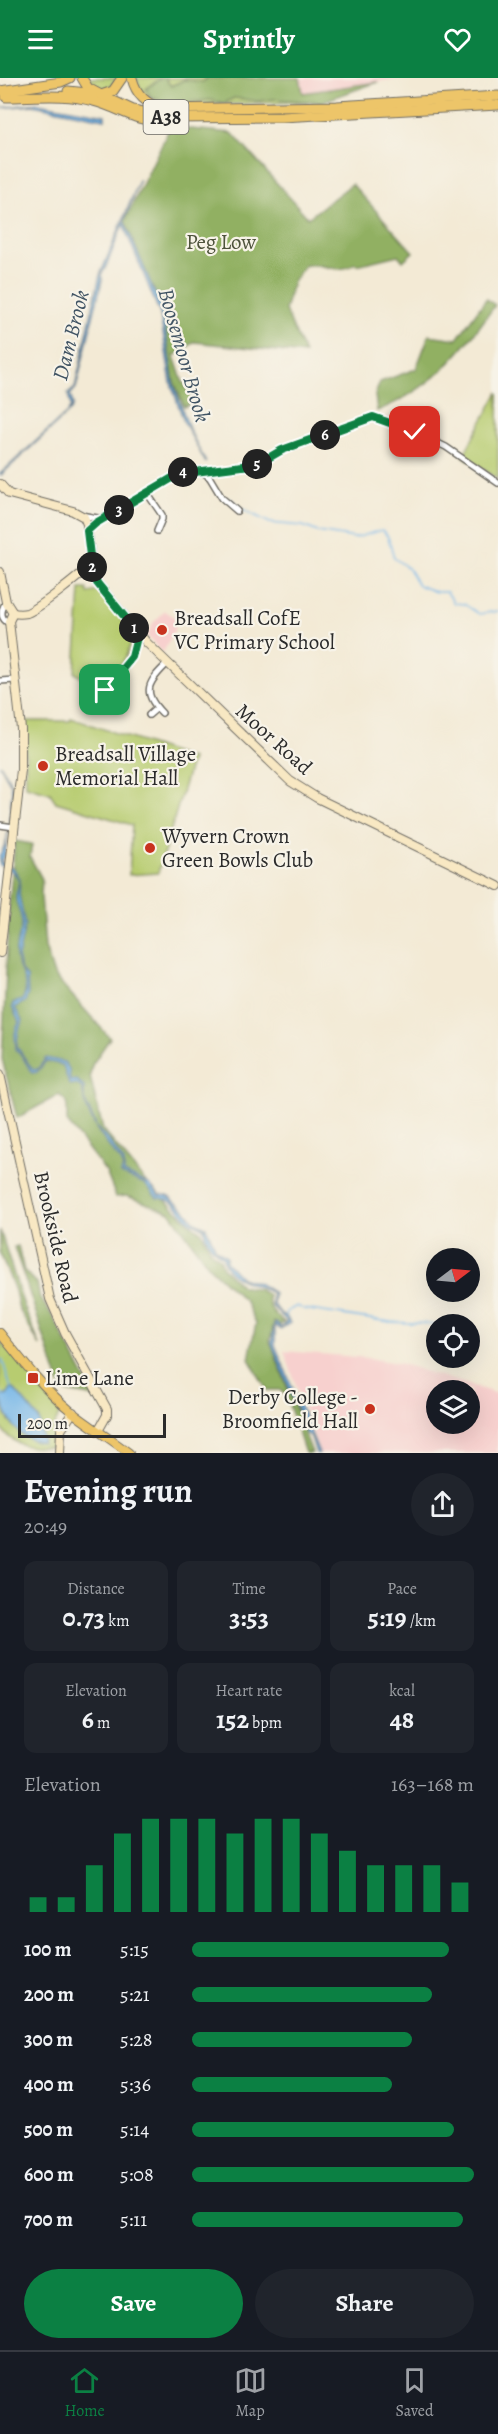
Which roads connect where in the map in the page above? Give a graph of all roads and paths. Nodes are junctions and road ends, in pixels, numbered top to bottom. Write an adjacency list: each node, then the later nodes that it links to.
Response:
1 (70, 78): 6 (highway)
2 (82, 78): 5 (highway, A38)
3 (122, 78): 5 (highway)
4 (132, 78): 7 (highway, A38)
5 (99, 94): 6 (highway); 9 (highway, A38)
6 (2, 95): 9 (highway)
7 (498, 96)
8 (498, 105): 9 (highway, A38)
9 (234, 118)
10 (216, 468): 11 (street); 12 (street); 13 (street)
11 (201, 470): 12 (street); 15 (street)
12 (212, 483): 18 (street)
13 (498, 483)
14 (0, 484): 16 (street)
15 (147, 493): 20 (street); 22 (street)
16 (9, 494): 17 (street); 19 (street)
17 (0, 495)
18 (237, 511)
19 (80, 514): 20 (street); 21 (street, Moor Road)
20 (103, 519): 21 (street)
21 (87, 531): 23 (street, Moor Road)
22 (157, 531)
23 (91, 564): 25 (street); 26 (street, Moor Road)
24 (0, 572): 27 (street)
25 (78, 578): 26 (street); 28 (street)
26 (97, 583): 31 (street, Moor Road)
27 (6, 602): 28 (street); 29 (street)
28 (13, 613): 30 (street)
29 (0, 616): 30 (street)
30 (10, 624): 33 (street)
31 (138, 633): 32 (street, Moor Road); 35 (street)
32 (168, 663): 36 (street); 38 (street, Moor Road)
33 (15, 680): 34 (street); 37 (street)
34 (0, 681)
35 (94, 705)
36 (149, 715)
37 (8, 826): 39 (street)
38 (498, 886)
39 (0, 953)
40 (0, 1074): 43 (street, Brookside Road)
41 (0, 1333): 42 (main road)
42 (73, 1412): 43 (main road); 44 (street)
43 (98, 1431): 45 (main road)
44 (60, 1453)
45 (129, 1453)

